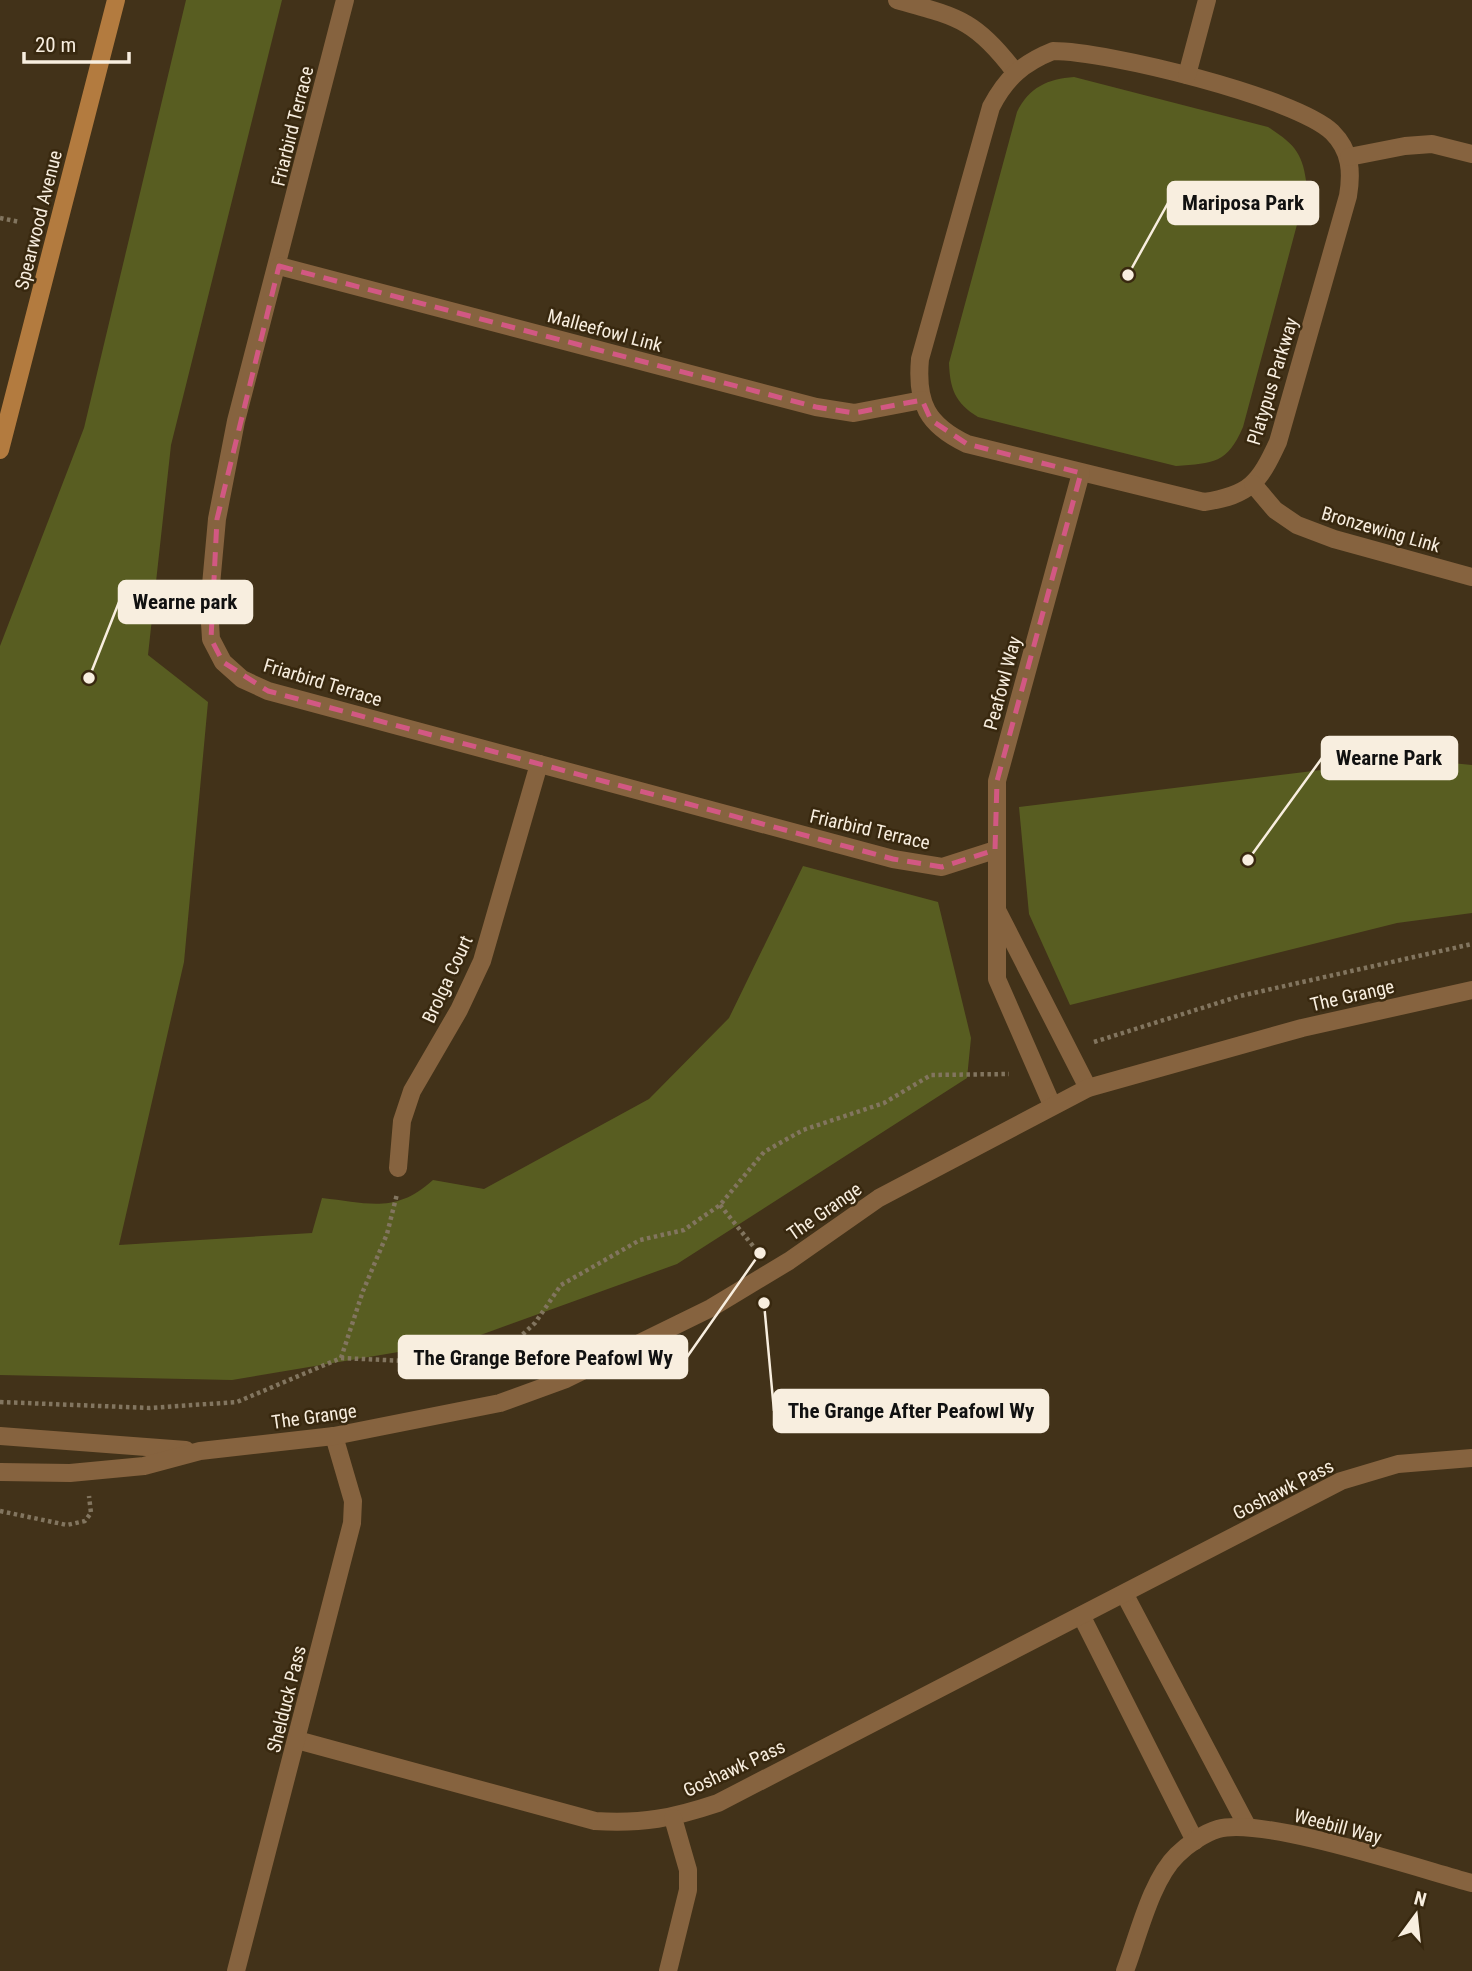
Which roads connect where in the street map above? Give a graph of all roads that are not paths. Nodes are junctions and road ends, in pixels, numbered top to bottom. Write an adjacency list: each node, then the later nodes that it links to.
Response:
1 (116, 0): 11 (main road, Spearwood Avenue)
2 (345, 0): 9 (street, Friarbird Terrace)
3 (897, 0): 5 (street)
4 (1207, 0): 6 (street)
5 (1015, 72): 6 (street, Platypus Parkway); 10 (street, Platypus Parkway)
6 (1187, 75): 8 (street, Platypus Parkway)
7 (1472, 154): 8 (street)
8 (1349, 157): 13 (street, Platypus Parkway)
9 (279, 265): 10 (street, Malleefowl Link); 15 (street, Friarbird Terrace)
10 (922, 400): 12 (street, Platypus Parkway)
11 (0, 450)
12 (1081, 472): 13 (street, Platypus Parkway); 16 (street, Peafowl Way)
13 (1253, 484): 14 (street, Bronzewing Link)
14 (1472, 577)
15 (539, 764): 16 (street, Friarbird Terrace); 21 (street, Brolga Court)
16 (995, 850): 17 (street, Peafowl Way)
17 (997, 910): 19 (street, Peafowl Way); 20 (street, Peafowl Way)
18 (1472, 990): 19 (street, The Grange)
19 (1088, 1088): 20 (street, The Grange)
20 (1052, 1105): 23 (street, The Grange)
21 (398, 1168)
22 (0, 1436): 24 (street, The Grange)
23 (334, 1436): 24 (street, The Grange); 29 (street, Shelduck Pass)
24 (200, 1451): 26 (street, The Grange)
25 (1472, 1458): 27 (street, Goshawk Pass)
26 (0, 1472)
27 (1125, 1595): 28 (street, Goshawk Pass); 31 (street)
28 (1082, 1617): 30 (street, Goshawk Pass); 32 (street)
29 (297, 1740): 30 (street, Goshawk Pass); 34 (street, Shelduck Pass)
30 (673, 1818): 35 (street)
31 (1247, 1826): 32 (street, Weebill Way); 33 (street, Weebill Way)
32 (1195, 1841): 36 (street)
33 (1472, 1883)
34 (236, 1971)
35 (668, 1971)
36 (1125, 1971)

